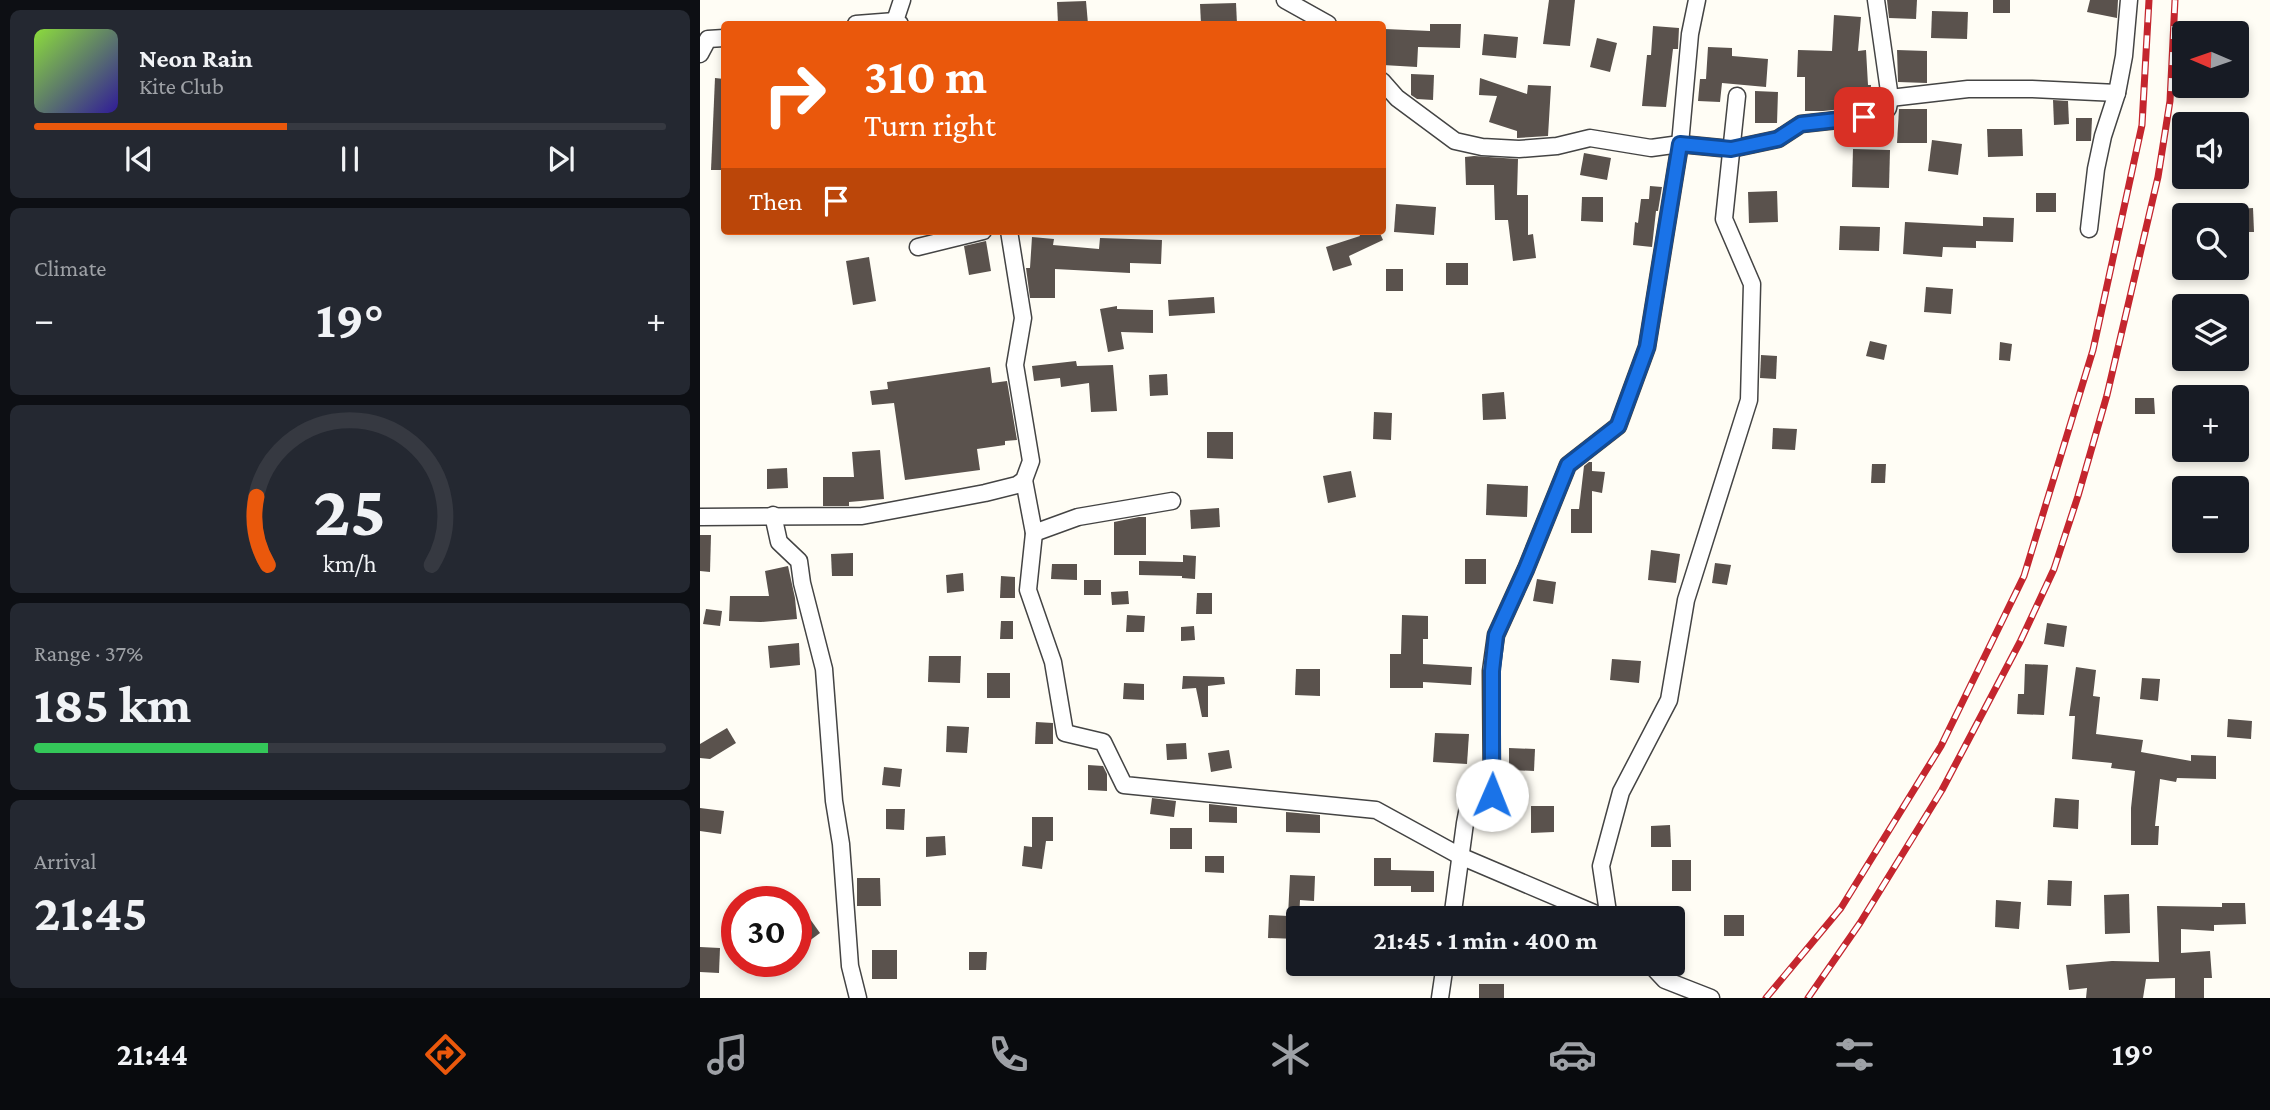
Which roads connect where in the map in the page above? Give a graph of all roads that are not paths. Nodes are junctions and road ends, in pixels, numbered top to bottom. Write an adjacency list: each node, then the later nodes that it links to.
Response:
1 (902, 0): 6 (street)
2 (1285, 0): 7 (street)
3 (1697, 0): 14 (street)
4 (1876, 0): 13 (street)
5 (2129, 0): 11 (street)
6 (898, 21)
7 (1323, 21)
8 (721, 38): 9 (street)
9 (700, 54)
10 (1386, 86): 14 (street)
11 (2117, 93): 13 (street); 16 (street)
12 (1737, 96): 15 (street)
13 (1890, 98): 15 (street)
14 (1680, 144): 15 (street); 25 (street)
15 (1731, 149): 28 (street)
16 (2089, 229)
17 (967, 235): 19 (street)
18 (1010, 235): 20 (street)
19 (918, 247)
20 (1024, 480): 22 (street); 24 (street)
21 (1172, 501): 24 (street)
22 (773, 515): 23 (street); 31 (street)
23 (700, 517)
24 (1034, 533): 25 (street)
25 (1460, 856): 26 (street); 27 (street)
26 (1454, 906)
27 (1577, 906)
28 (1606, 906)
29 (1443, 976): 32 (street)
30 (1661, 976): 33 (street)
31 (858, 998)
32 (1440, 998)
33 (1711, 998)

